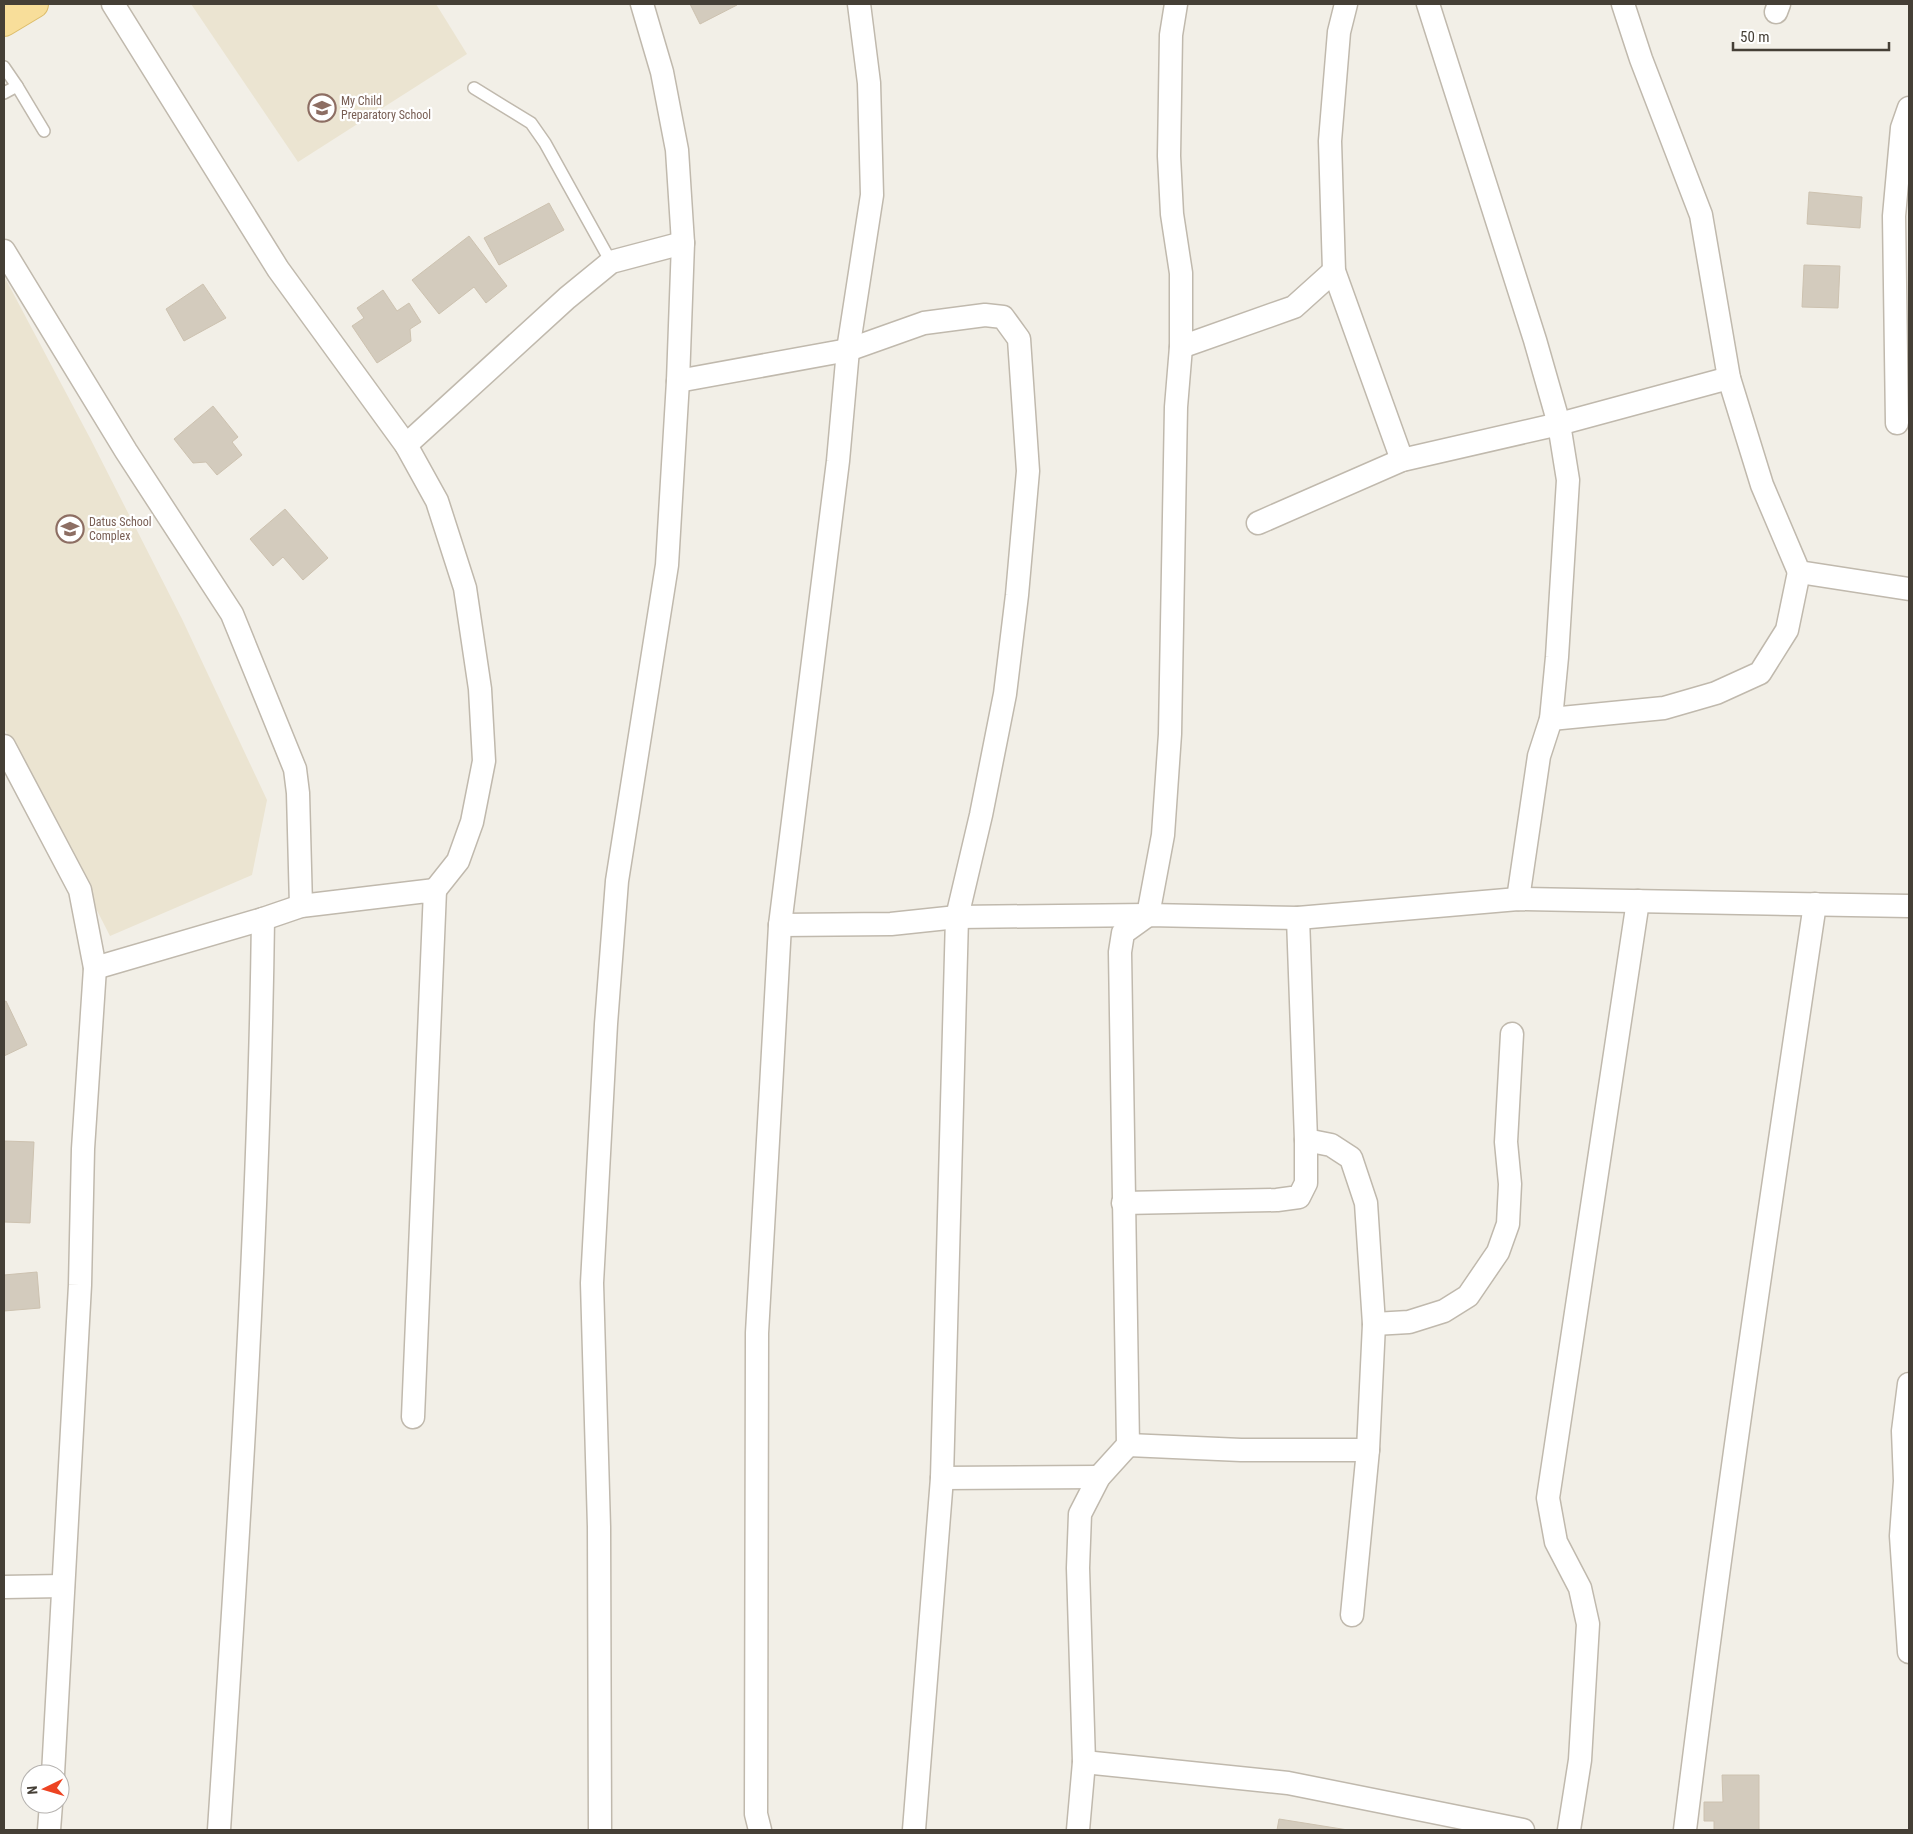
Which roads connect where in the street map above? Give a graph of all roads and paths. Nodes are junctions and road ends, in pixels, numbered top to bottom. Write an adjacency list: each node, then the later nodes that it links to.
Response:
1 (34, 4): 9 (main road)
2 (113, 4): 26 (street)
3 (642, 4): 16 (street)
4 (859, 4): 21 (street)
5 (1176, 4): 20 (street)
6 (1346, 4): 19 (street)
7 (1428, 4): 25 (street)
8 (1623, 4): 22 (street)
9 (4, 22)
10 (4, 66): 11 (lane)
11 (17, 86): 13 (lane); 15 (lane)
12 (474, 88): 18 (lane)
13 (4, 94)
14 (1909, 108): 24 (street)
15 (44, 131)
16 (683, 243): 18 (street); 23 (street)
17 (4, 251): 37 (street)
18 (611, 262): 26 (street)
19 (1334, 272): 20 (street); 27 (street)
20 (1181, 347): 39 (street)
21 (848, 350): 23 (street); 40 (street); 43 (street)
22 (1729, 378): 25 (street); 29 (street)
23 (678, 381): 65 (street)
24 (1898, 423)
25 (1559, 424): 27 (street); 31 (street)
26 (406, 445): 33 (street)
27 (1402, 460): 28 (street)
28 (1258, 523)
29 (1799, 572): 30 (street); 31 (street)
30 (1909, 589)
31 (1551, 719): 34 (street)
32 (4, 746): 44 (street)
33 (435, 890): 37 (street); 50 (street)
34 (1518, 899): 35 (street); 41 (street)
35 (1638, 901): 36 (street); 70 (street)
36 (1815, 904): 38 (street); 71 (street)
37 (301, 906): 42 (street)
38 (1909, 906)
39 (1148, 916): 40 (street); 41 (street); 47 (street)
40 (957, 917): 43 (street); 54 (street)
41 (1298, 918): 46 (street)
42 (263, 919): 44 (street); 64 (street)
43 (780, 925): 66 (street)
44 (94, 968): 55 (street)
45 (1512, 1034): 48 (street)
46 (1306, 1140): 47 (street); 48 (street)
47 (1124, 1203): 51 (street)
48 (1374, 1324): 52 (street)
49 (1909, 1384): 58 (street)
50 (413, 1416)
51 (1128, 1445): 52 (street); 53 (street)
52 (1368, 1450): 57 (street)
53 (1099, 1476): 54 (street); 60 (street)
54 (942, 1478): 67 (street)
55 (63, 1586): 56 (street); 61 (street)
56 (4, 1588)
57 (1352, 1615)
58 (1909, 1626): 59 (street)
59 (1909, 1652)
60 (1084, 1762): 68 (street); 69 (street)
61 (54, 1764)
62 (50, 1814): 63 (street)
63 (49, 1830)
64 (219, 1830)
65 (600, 1830)
66 (760, 1830)
67 (914, 1830)
68 (1078, 1830)
69 (1523, 1830)
70 (1570, 1830)
71 (1685, 1830)

